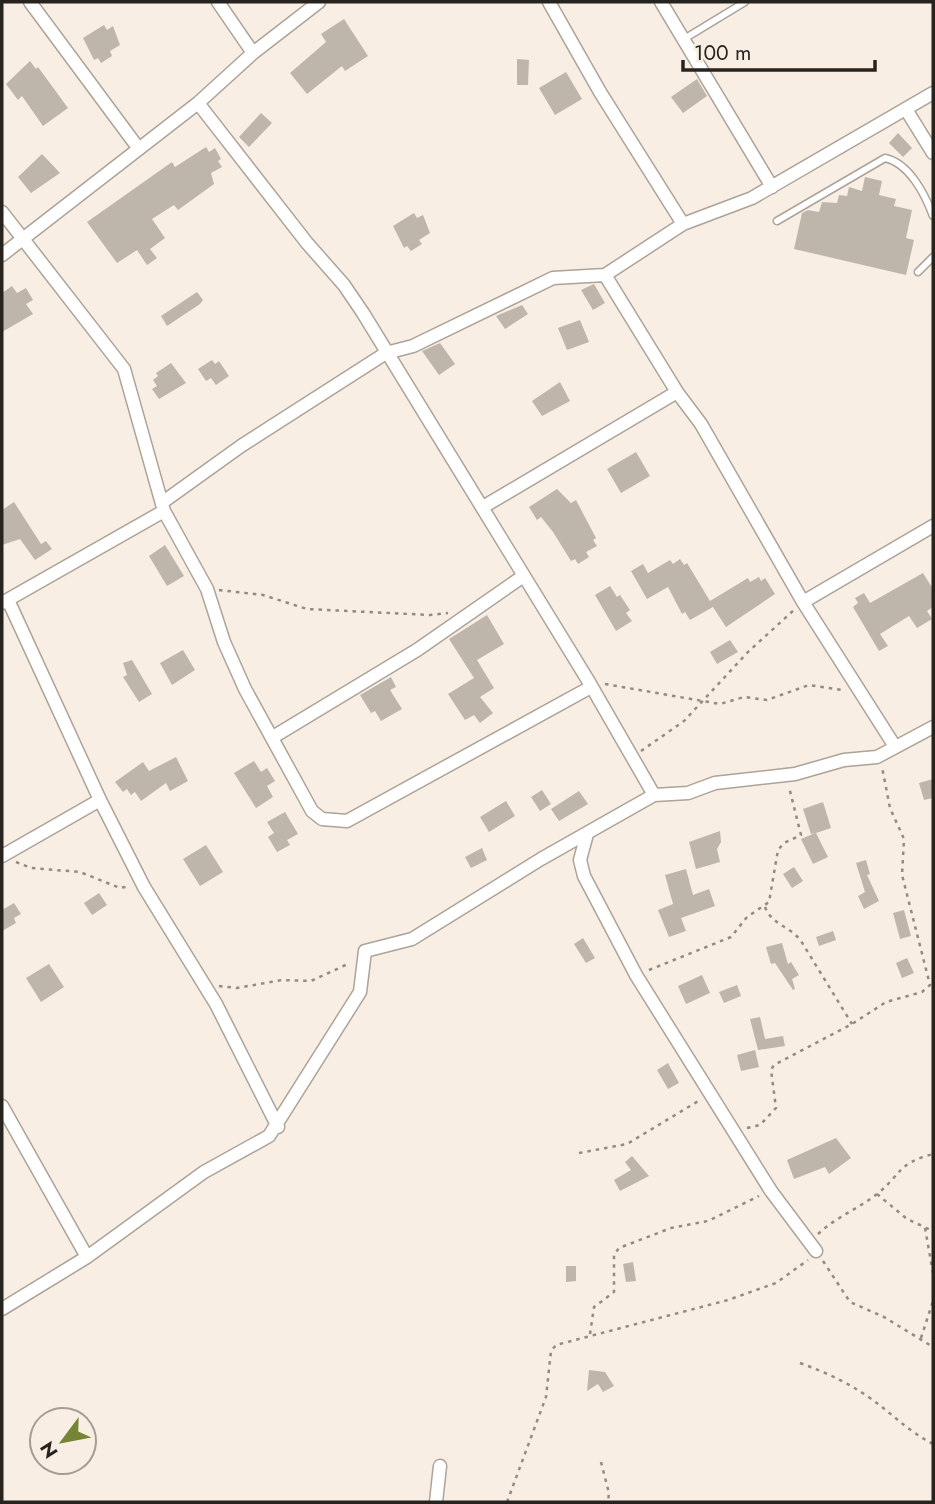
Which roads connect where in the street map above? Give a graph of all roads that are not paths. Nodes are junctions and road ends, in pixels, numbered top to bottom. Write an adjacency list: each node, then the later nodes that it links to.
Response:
1 (30, 2): 12 (street)
2 (218, 2): 8 (street)
3 (319, 2): 8 (street)
4 (549, 2): 20 (street)
5 (661, 2): 7 (street)
6 (746, 2): 7 (lane)
7 (684, 39): 14 (street)
8 (253, 53): 10 (street)
9 (933, 93): 11 (street)
10 (198, 103): 12 (street); 26 (street)
11 (907, 111): 13 (street); 14 (street)
12 (139, 149): 21 (street)
13 (933, 153)
14 (772, 187): 20 (street)
15 (933, 190): 16 (lane)
16 (926, 194): 18 (lane); 19 (lane)
17 (2, 212): 21 (street)
18 (933, 216)
19 (777, 221)
20 (683, 224): 25 (street)
21 (22, 238): 22 (street); 28 (street)
22 (2, 255)
23 (933, 257): 24 (lane)
24 (918, 272)
25 (605, 275): 26 (street); 27 (street)
26 (386, 353): 28 (street); 29 (street)
27 (677, 392): 29 (street); 32 (street)
28 (164, 506): 33 (street); 36 (street)
29 (483, 507): 31 (street)
30 (933, 526): 32 (street)
31 (522, 577): 34 (street); 36 (street)
32 (801, 599): 37 (street)
33 (5, 602): 39 (street)
34 (590, 684): 36 (street); 38 (street)
35 (932, 730): 37 (street)
36 (273, 737)
37 (894, 745): 38 (street)
38 (654, 795): 40 (street)
39 (100, 800): 41 (street); 43 (street)
40 (587, 834): 43 (street); 44 (street)
41 (2, 856)
42 (2, 1105): 45 (street)
43 (278, 1127): 45 (street)
44 (813, 1246)
45 (87, 1257): 46 (street)
46 (2, 1309)
47 (440, 1466): 48 (street)
48 (436, 1502)

